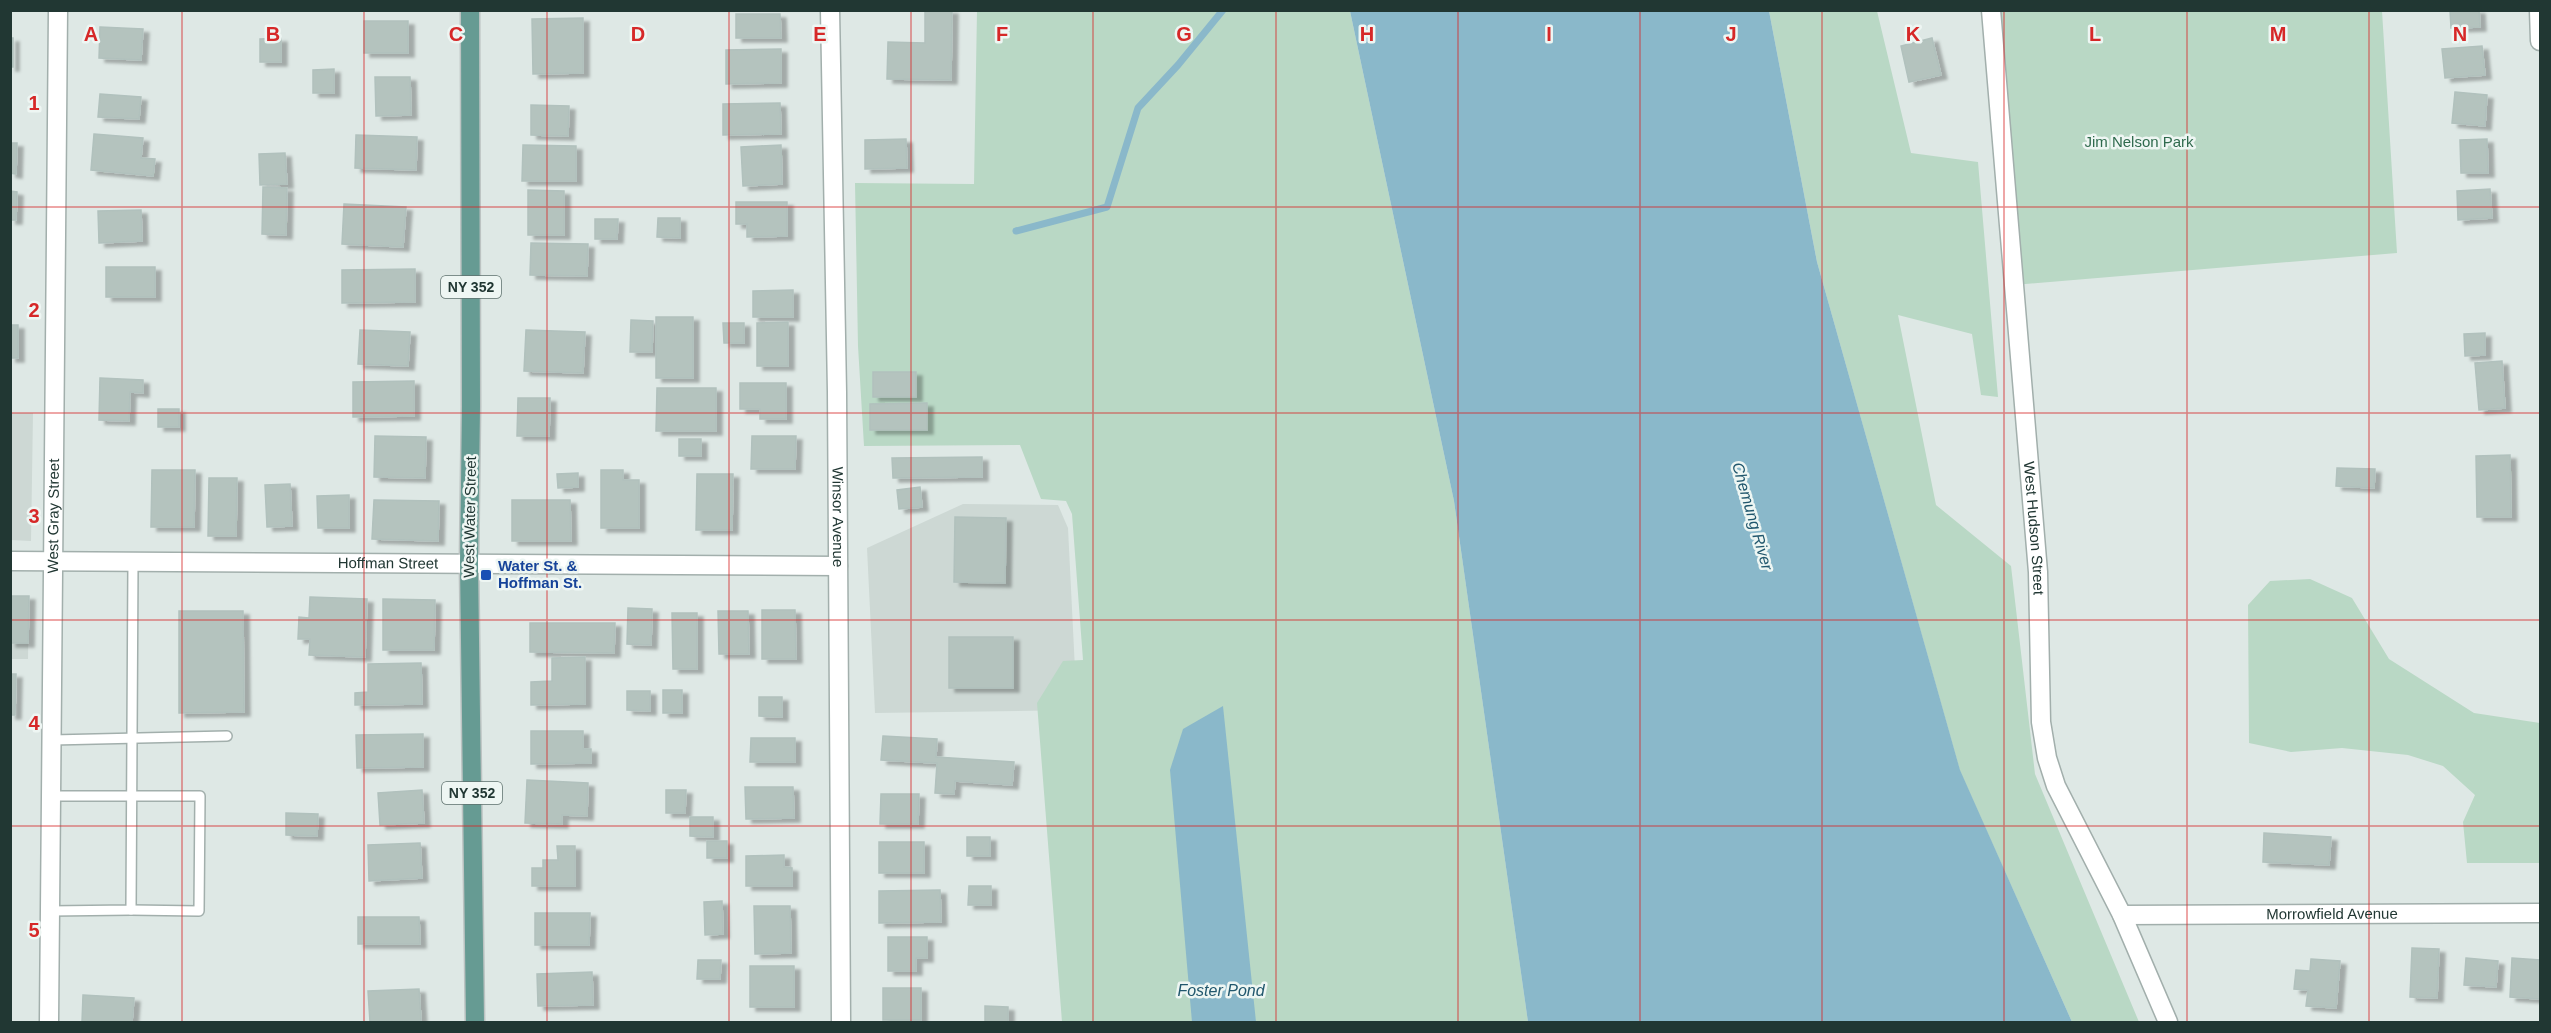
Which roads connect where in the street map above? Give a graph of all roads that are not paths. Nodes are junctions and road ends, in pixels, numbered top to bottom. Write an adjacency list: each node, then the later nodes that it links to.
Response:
1 (58, 10): 8 (street, West Gray Street)
2 (470, 10): 10 (main road, West Water Street / NY 352)
3 (830, 10): 11 (street, Winsor Avenue)
4 (1990, 10): 20 (street, West Hudson Street)
5 (2539, 10): 6 (street)
6 (2541, 40)
7 (10, 561): 8 (street, Hoffman Street)
8 (54, 562): 9 (street, Hoffman Street); 13 (street, West Gray Street)
9 (133, 562): 10 (street, Hoffman Street); 14 (lane)
10 (469, 563): 11 (street, Hoffman Street); 22 (main road, West Water Street / NY 352)
11 (838, 566): 23 (street, Winsor Avenue)
12 (227, 736): 14 (lane)
13 (52, 740): 14 (lane); 15 (street, West Gray Street)
14 (132, 740): 16 (lane)
15 (52, 796): 16 (lane); 18 (street, West Gray Street)
16 (132, 796): 17 (lane); 17 (lane)
17 (131, 910): 18 (lane)
18 (50, 911): 21 (street, West Gray Street)
19 (2541, 913): 20 (street, Morrowfield Avenue)
20 (2122, 915): 24 (street, West Hudson Street)
21 (49, 1023)
22 (475, 1023)
23 (841, 1023)
24 (2168, 1023)

